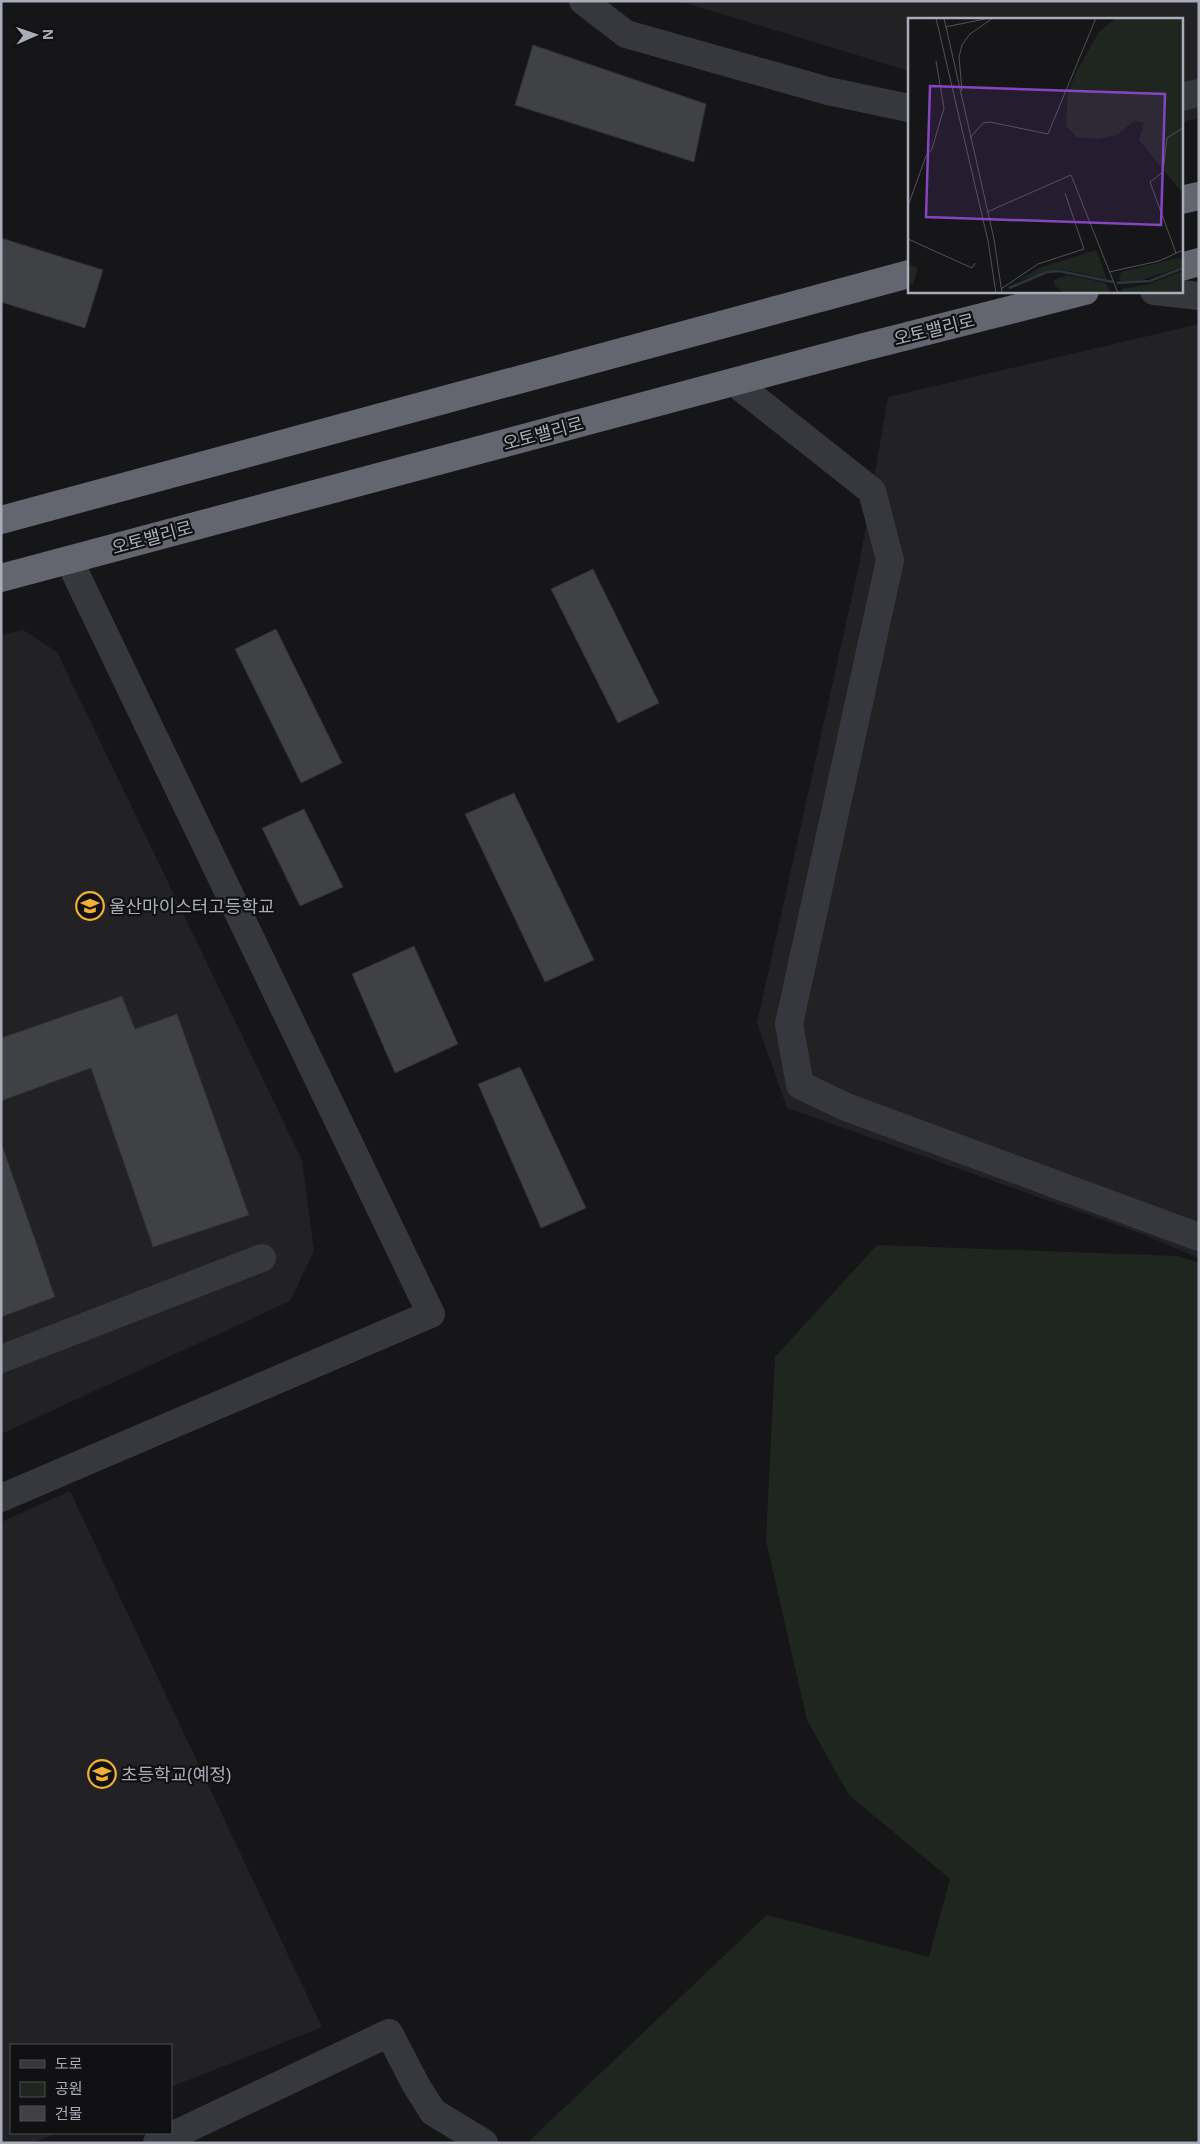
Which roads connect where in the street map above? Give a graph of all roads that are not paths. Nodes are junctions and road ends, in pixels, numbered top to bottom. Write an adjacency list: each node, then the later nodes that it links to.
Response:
1 (583, 1): 4 (street)
2 (1199, 93): 3 (street)
3 (1182, 97)
4 (908, 108)
5 (1199, 196): 6 (highway)
6 (1182, 200)
7 (1199, 262): 8 (highway)
8 (1182, 267)
9 (908, 274): 14 (highway)
10 (1082, 292): 13 (highway, 오토밸리로)
11 (1163, 292): 12 (street)
12 (1199, 296)
13 (734, 382): 15 (highway, 오토밸리로); 17 (street)
14 (1, 520)
15 (68, 560): 16 (highway, 오토밸리로); 20 (street)
16 (1, 578)
17 (1199, 1237)
18 (262, 1258): 19 (street)
19 (1, 1359)
20 (1, 1498)
21 (157, 2143): 22 (street)
22 (484, 2143)

